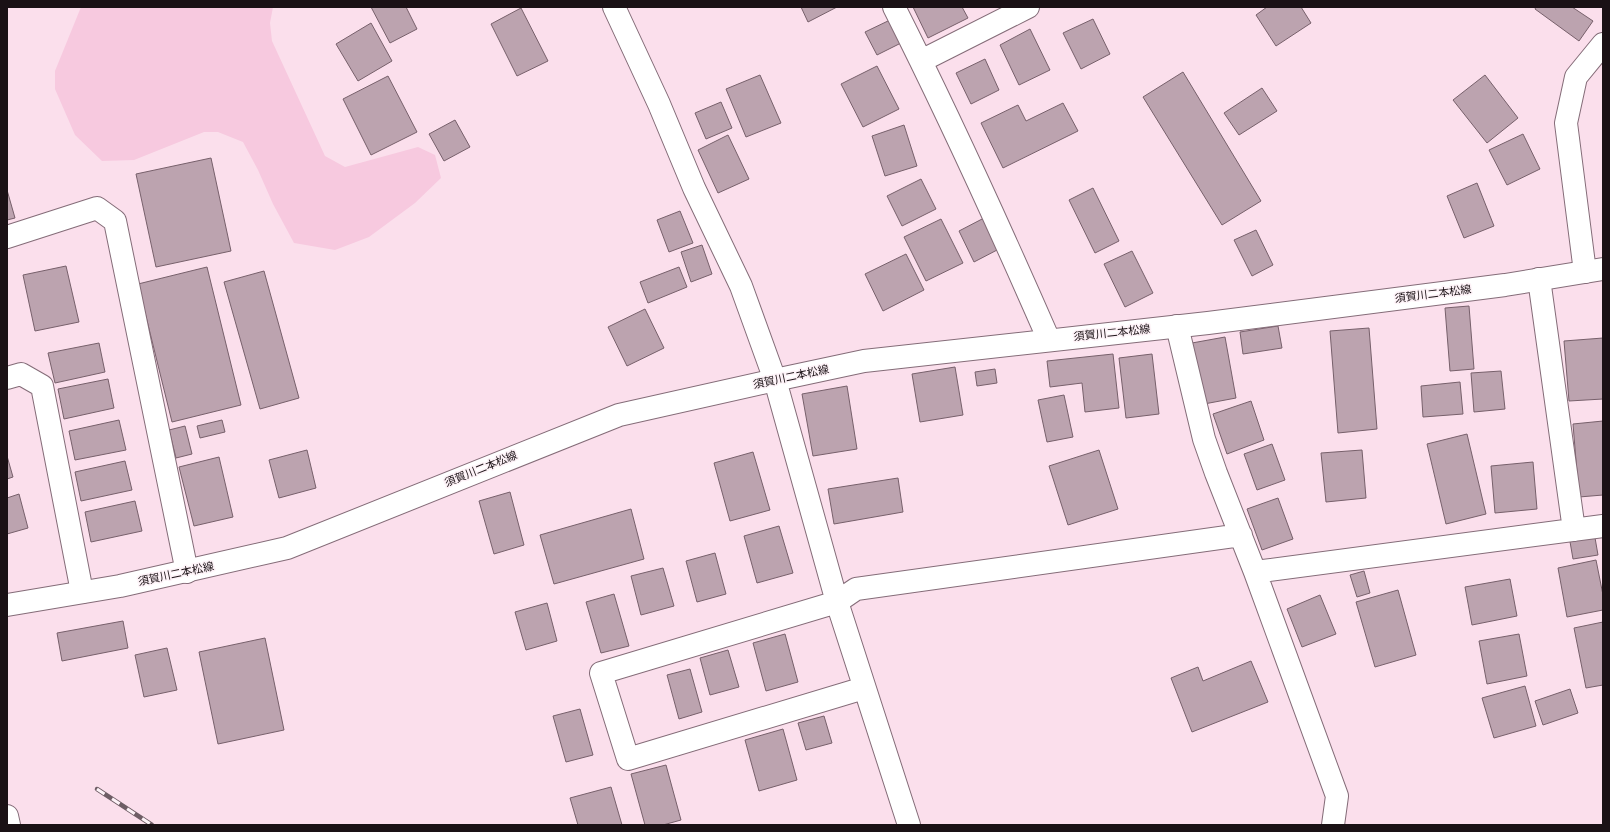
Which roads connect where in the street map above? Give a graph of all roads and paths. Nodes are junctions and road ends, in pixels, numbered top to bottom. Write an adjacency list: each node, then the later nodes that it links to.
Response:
1 (614, 7): 12 (street)
2 (894, 7): 5 (street)
3 (1028, 7): 5 (street)
4 (1603, 44): 7 (street)
5 (921, 62): 10 (street)
6 (7, 237): 16 (street)
7 (1594, 271): 8 (street, 須賀川二本松線)
8 (1539, 279): 9 (street, 須賀川二本松線); 14 (street)
9 (1177, 326): 10 (street, 須賀川二本松線); 15 (street)
10 (1049, 340): 12 (street, 須賀川二本松線)
11 (7, 378): 18 (street)
12 (774, 380): 16 (street, 須賀川二本松線); 19 (street)
13 (1603, 526): 14 (street)
14 (1574, 530): 17 (street)
15 (1241, 535): 17 (street); 19 (street)
16 (187, 572): 18 (street, 須賀川二本松線)
17 (1255, 572): 25 (street)
18 (82, 592): 20 (street, 須賀川二本松線)
19 (837, 602): 21 (street); 21 (street)
20 (7, 605)
21 (864, 688): 24 (street)
22 (7, 816): 23 (street)
23 (9, 825)
24 (909, 825)
25 (1333, 825)

